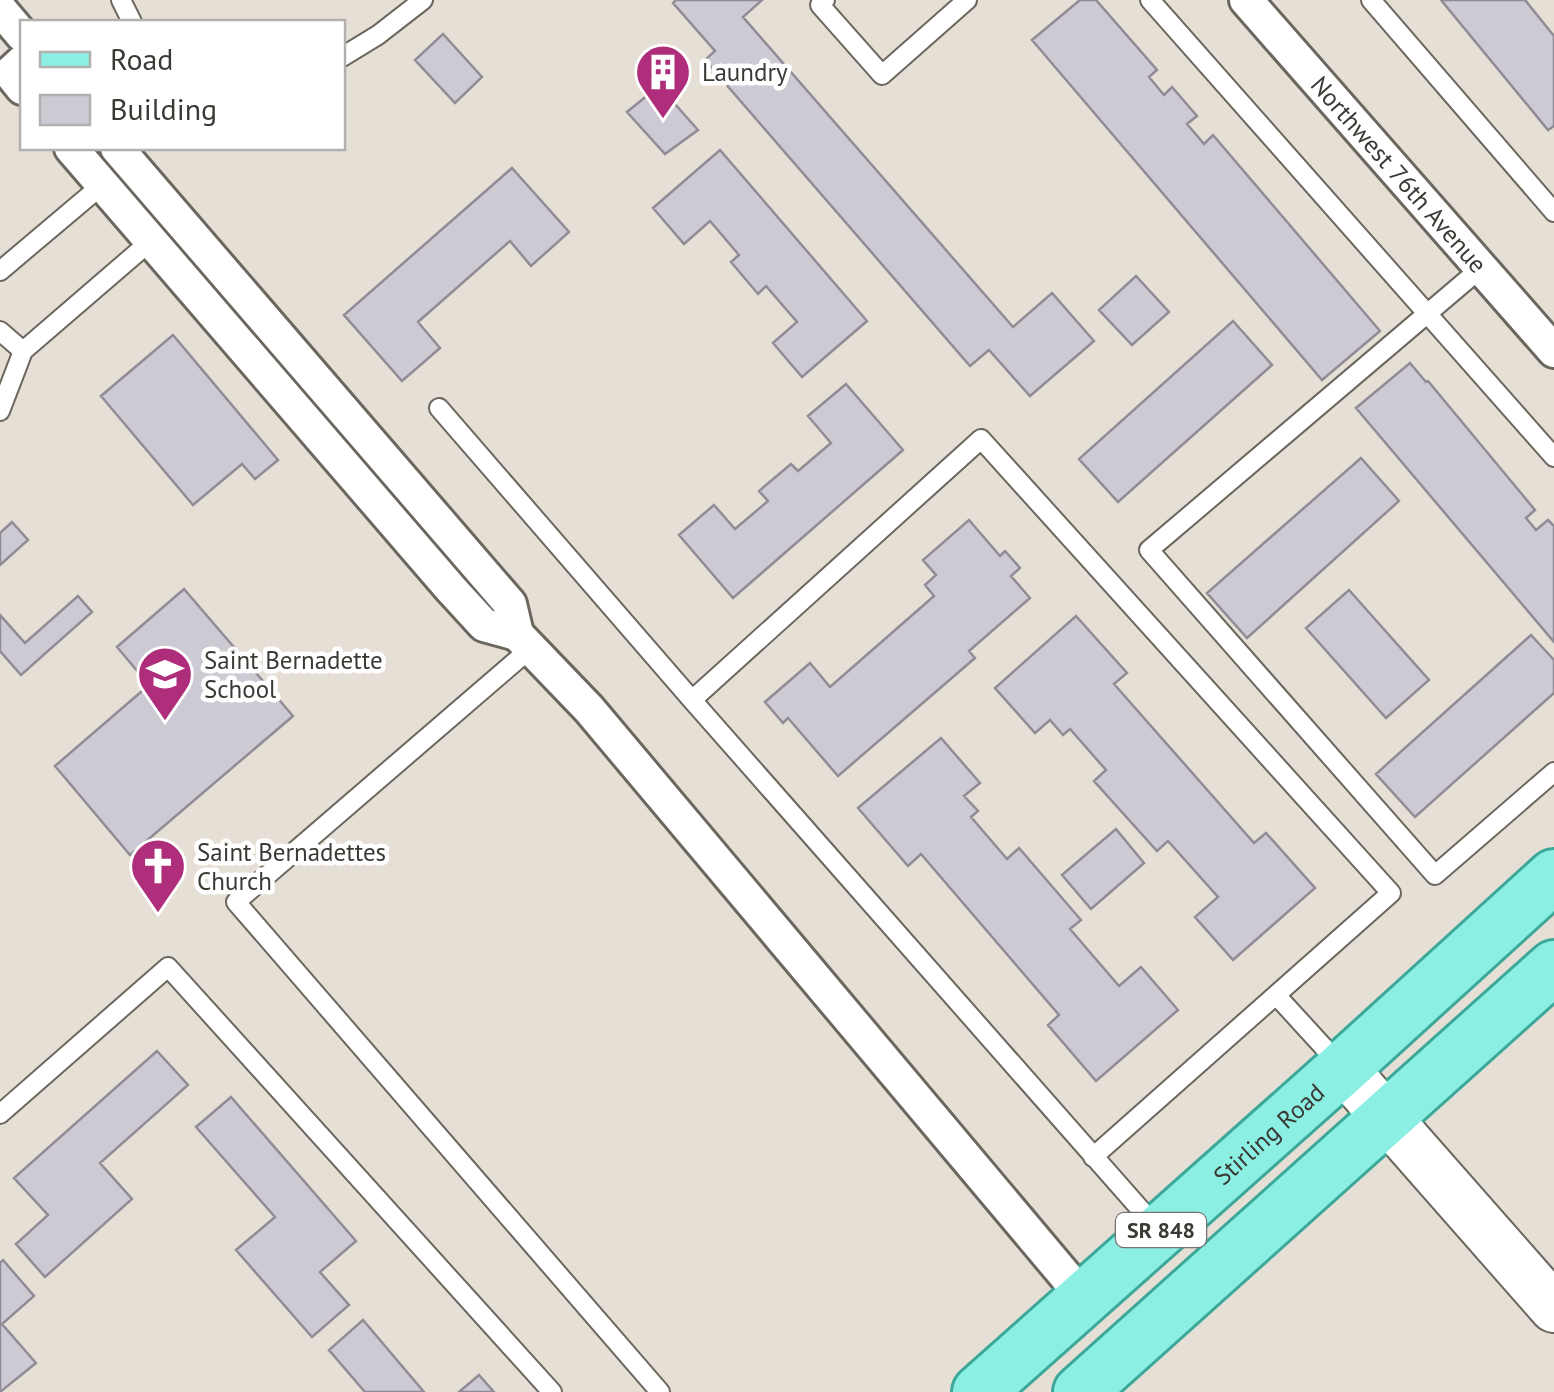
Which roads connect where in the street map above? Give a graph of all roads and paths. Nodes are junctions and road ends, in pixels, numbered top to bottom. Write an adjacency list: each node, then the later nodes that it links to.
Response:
1 (423, 0): 7 (lane)
2 (825, 0): 3 (lane)
3 (968, 0)
4 (1150, 0): 19 (lane)
5 (1246, 0): 17 (street, Northwest 76th Avenue)
6 (1370, 0): 14 (lane)
7 (400, 7): 10 (lane)
8 (0, 9): 9 (street)
9 (20, 34)
10 (345, 55)
11 (73, 150): 13 (street)
12 (119, 150): 15 (street)
13 (102, 186): 16 (street); 18 (lane)
14 (1554, 212)
15 (176, 219): 16 (lane); 25 (street)
16 (151, 241): 21 (lane); 27 (street)
17 (1481, 268): 19 (lane); 22 (street, Northwest 76th Avenue)
18 (0, 271)
19 (1427, 314): 26 (lane); 30 (lane)
20 (0, 331): 21 (lane)
21 (23, 350): 24 (lane)
22 (1554, 351)
23 (439, 408): 29 (lane)
24 (0, 410)
25 (376, 450): 27 (lane); 28 (street)
26 (1554, 457)
27 (350, 472): 28 (street)
28 (524, 641): 39 (street); 42 (lane)
29 (692, 700): 33 (lane); 37 (lane)
30 (1554, 772)
31 (1554, 876): 34 (main road, Stirling Road / SR 848)
32 (1554, 967): 36 (main road, SR 848)
33 (1276, 995): 34 (lane); 37 (lane)
34 (1343, 1068): 36 (street); 38 (main road, Stirling Road / SR 848)
35 (0, 1114): 41 (lane)
36 (1386, 1117): 40 (street); 44 (main road, SR 848)
37 (1093, 1157): 38 (lane)
38 (1159, 1232): 39 (main road, Stirling Road / SR 848)
39 (1084, 1298): 43 (main road, Stirling Road / SR 848)
40 (1554, 1308)
41 (552, 1392)
42 (660, 1392)
43 (979, 1392)
44 (1080, 1392)

